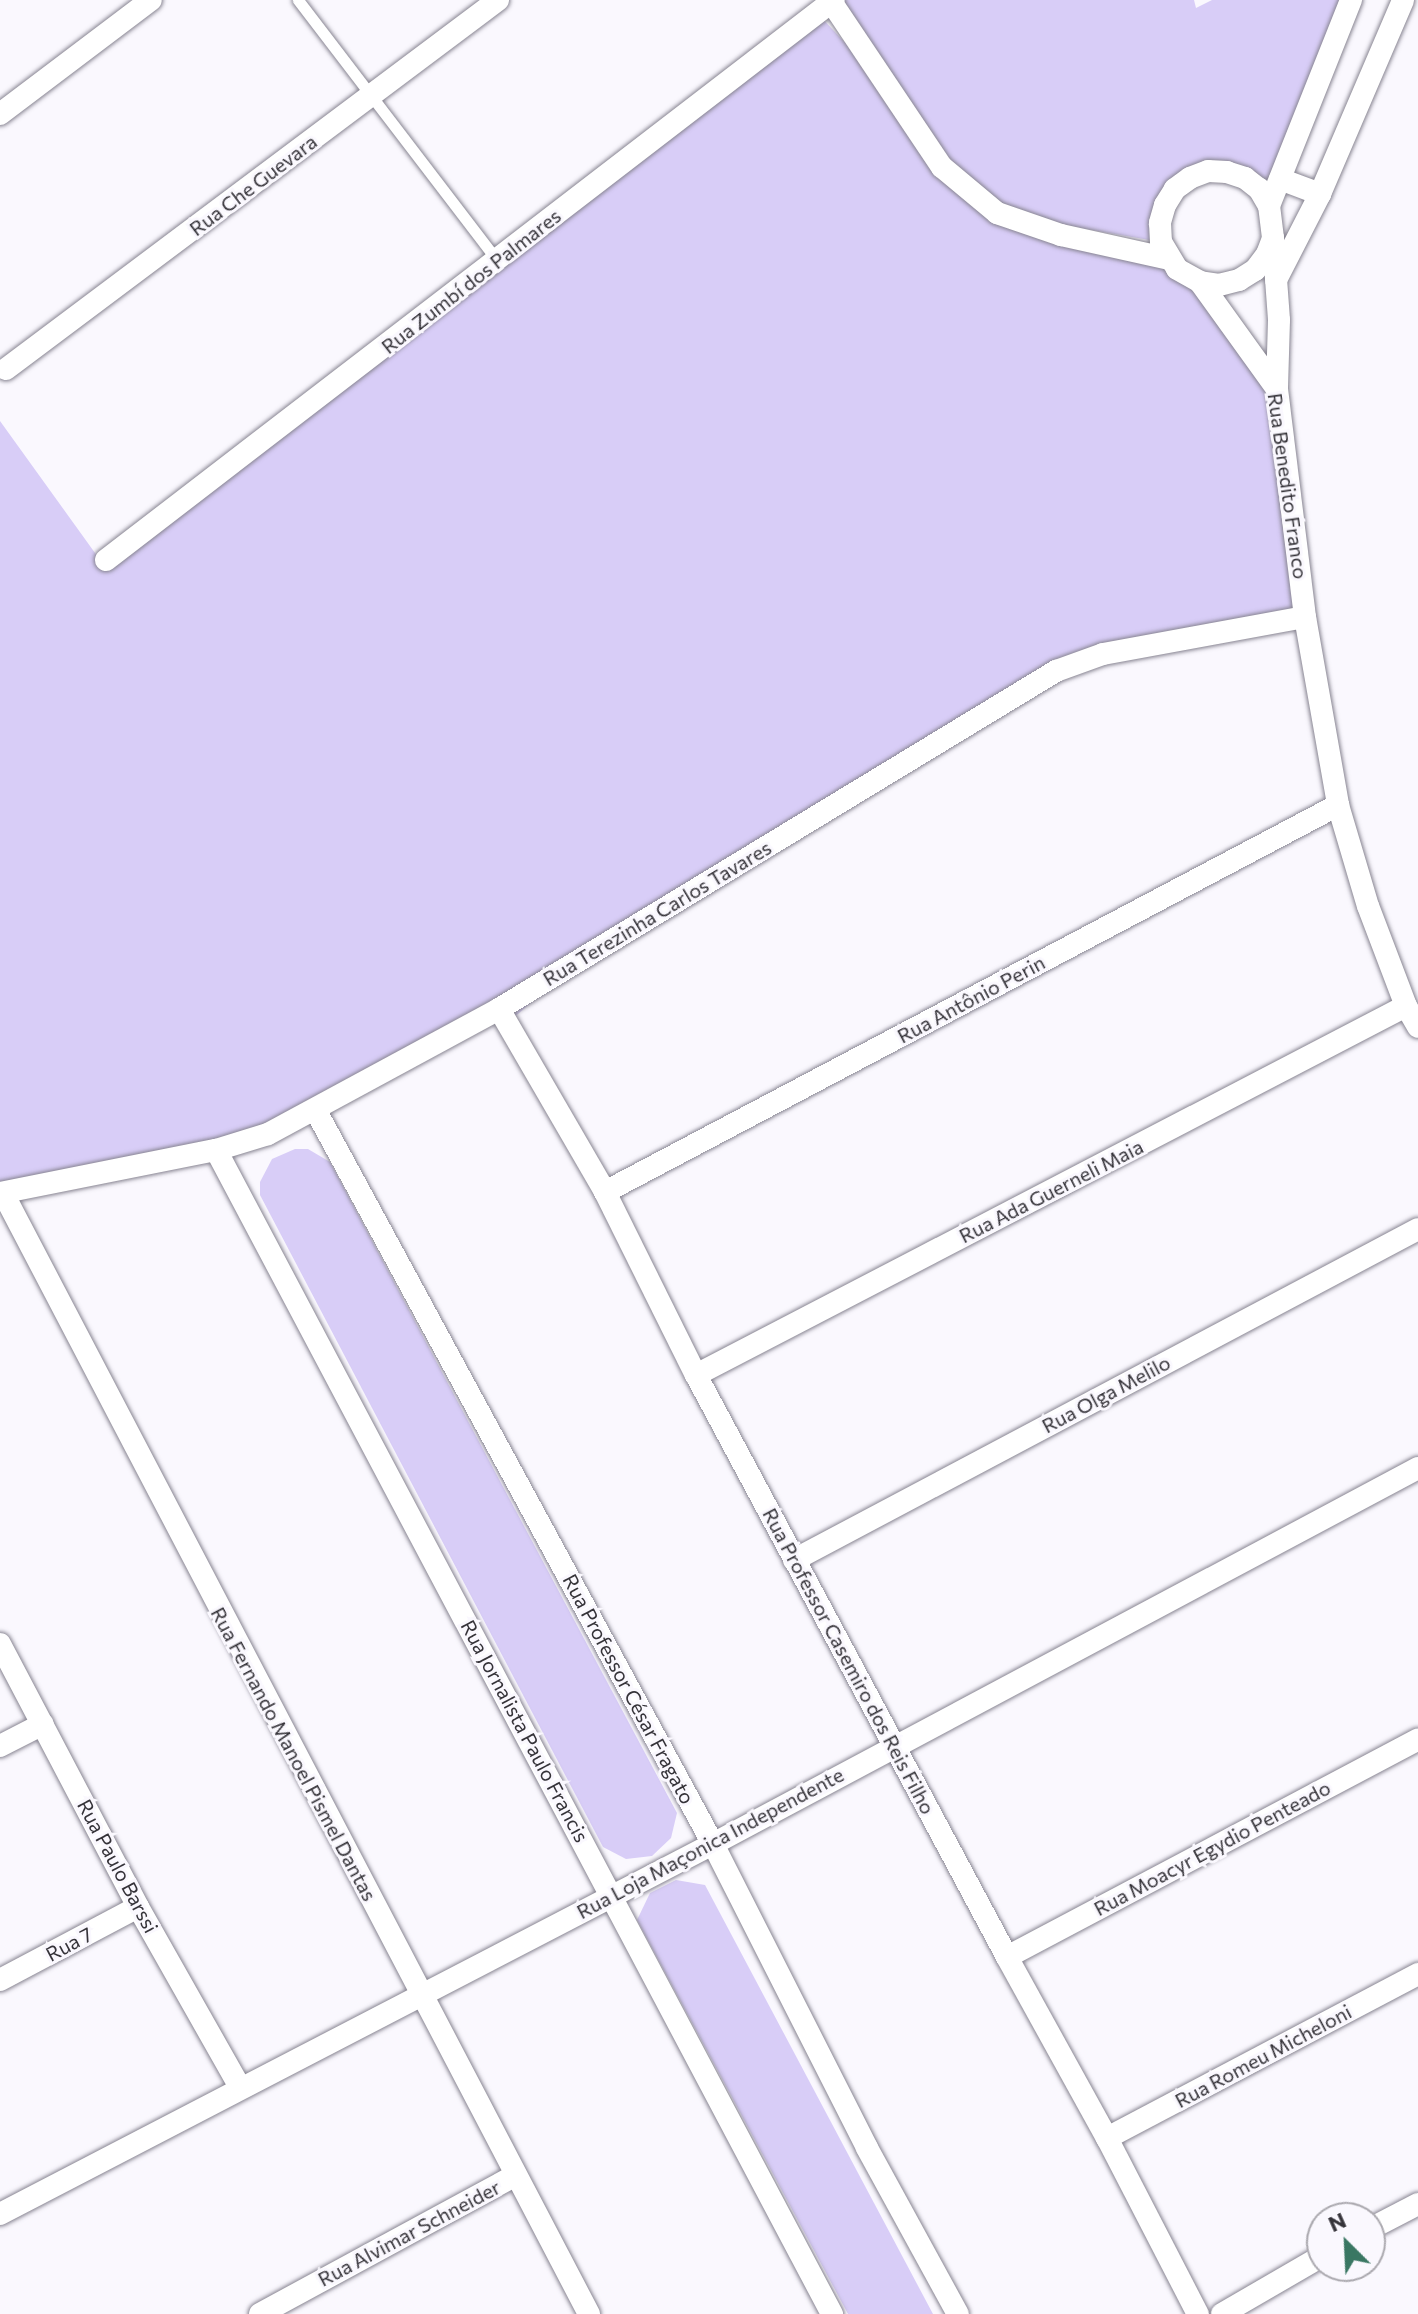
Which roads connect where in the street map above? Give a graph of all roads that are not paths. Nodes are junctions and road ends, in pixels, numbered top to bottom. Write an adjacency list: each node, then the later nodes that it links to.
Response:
1 (151, 0): 8 (street)
2 (298, 0): 7 (lane)
3 (498, 0): 7 (street, Rua Che Guevara)
4 (1351, 0): 9 (street)
5 (1403, 0): 10 (street)
6 (832, 1): 13 (street); 14 (street, Rua Zumbí dos Palmares)
7 (371, 96): 14 (lane); 17 (street, Rua Che Guevara)
8 (0, 114)
9 (1280, 179): 10 (street); 11 (street)
10 (1320, 194): 15 (street)
11 (1269, 206): 12 (street); 13 (street)
12 (1273, 238): 15 (street); 16 (street)
13 (1169, 259): 16 (street)
14 (497, 260): 19 (street, Rua Zumbí dos Palmares)
15 (1276, 281): 18 (street)
16 (1200, 282): 18 (street, Rua Benedito Franco)
17 (6, 369)
18 (1277, 389): 20 (street, Rua Benedito Franco)
19 (106, 560)
20 (1305, 617): 21 (street, Rua Benedito Franco); 23 (street, Rua Terezinha Carlos Tavares)
21 (1338, 805): 22 (street, Rua Benedito Franco); 27 (street, Rua Antônio Perin)
22 (1406, 1006): 24 (street, Rua Benedito Franco); 30 (street, Rua Ada Guerneli Maia)
23 (499, 1009): 25 (street, Rua Terezinha Carlos Tavares); 27 (street, Rua Professor Casemiro dos Reis Filho)
24 (1418, 1027)
25 (316, 1111): 26 (street, Rua Terezinha Carlos Tavares); 38 (street, Rua Professor César Fragato)
26 (216, 1150): 28 (street, Rua Terezinha Carlos Tavares); 39 (street, Rua Jornalista Paulo Francis)
27 (605, 1192): 30 (street, Rua Professor Casemiro dos Reis Filho)
28 (1, 1193): 44 (street, Rua Fernando Manoel Pismel Dantas)
29 (1418, 1229): 32 (street, Rua Olga Melilo)
30 (696, 1375): 32 (street, Rua Professor Casemiro dos Reis Filho)
31 (1418, 1468): 36 (street, Rua Loja Maçonica Independente)
32 (794, 1560): 36 (street, Rua Professor Casemiro dos Reis Filho)
33 (0, 1644): 34 (street, Rua Paulo Barssi)
34 (43, 1724): 37 (street); 40 (street, Rua Paulo Barssi)
35 (1418, 1739): 41 (street, Rua Moacyr Egydio Penteado)
36 (893, 1745): 38 (street, Rua Loja Maçonica Independente); 41 (street, Rua Professor Casemiro dos Reis Filho)
37 (0, 1746)
38 (713, 1844): 39 (street, Rua Loja Maçonica Independente); 55 (street, Rua Professor César Fragato)
39 (612, 1896): 44 (street, Rua Loja Maçonica Independente); 54 (street, Rua Jornalista Paulo Francis)
40 (138, 1907): 43 (street, Rua 7); 45 (street, Rua Paulo Barssi)
41 (1007, 1957): 46 (street, Rua Professor Casemiro dos Reis Filho)
42 (1418, 1974): 46 (street, Rua Romeu Micheloni)
43 (0, 1980)
44 (421, 1995): 45 (street, Rua Loja Maçonica Independente); 47 (street, Rua Fernando Manoel Pismel Dantas)
45 (240, 2087): 49 (street, Rua Loja Maçonica Independente)
46 (1107, 2138): 56 (street, Rua Professor Casemiro dos Reis Filho)
47 (516, 2175): 52 (street, Rua Alvimar Schneider); 53 (street, Rua Fernando Manoel Pismel Dantas)
48 (1418, 2204): 50 (street)
49 (0, 2214)
50 (1386, 2221)
51 (1306, 2265): 57 (street)
52 (260, 2314)
53 (589, 2314)
54 (832, 2314)
55 (958, 2314)
56 (1198, 2314)
57 (1222, 2314)

